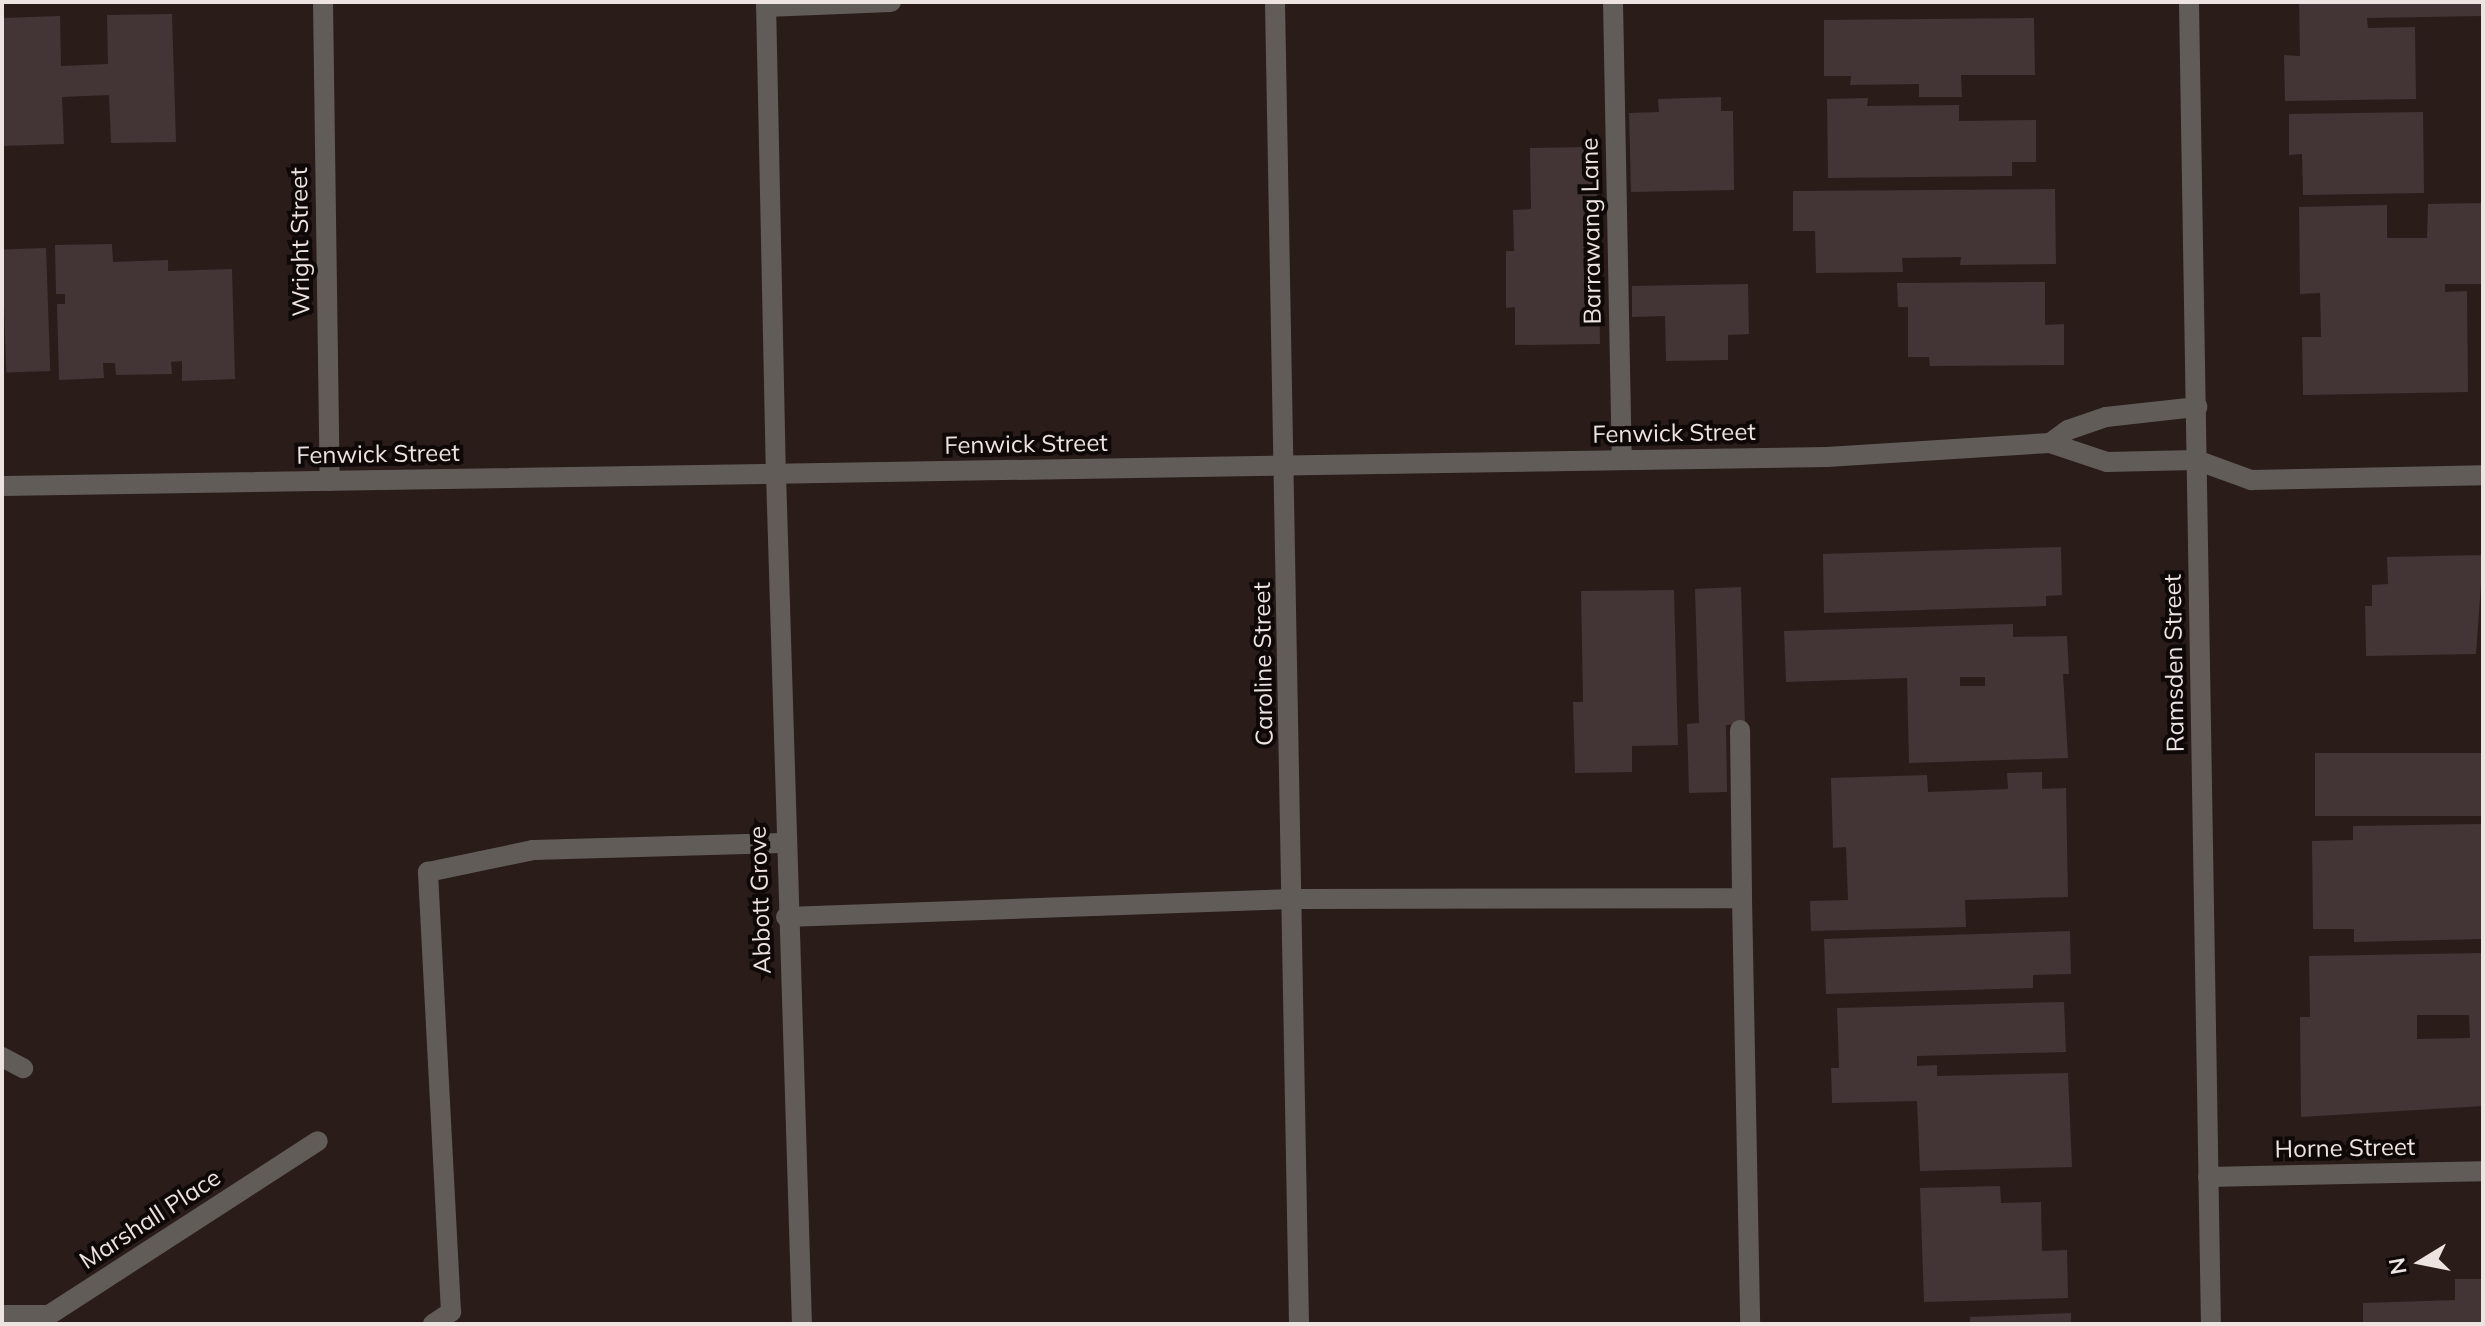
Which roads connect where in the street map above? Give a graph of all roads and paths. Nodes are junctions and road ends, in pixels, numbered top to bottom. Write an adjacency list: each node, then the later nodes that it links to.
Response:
1 (323, 2): 14 (street, Wright Street)
2 (891, 2): 6 (street)
3 (1275, 2): 11 (street, Caroline Street)
4 (1613, 2): 9 (street, Barrawang Lane)
5 (2189, 2): 7 (street, Ramsden Street)
6 (766, 4): 12 (street, Abbott Grove)
7 (2197, 407): 8 (street, Fenwick Street); 10 (street, Ramsden Street)
8 (2050, 443): 9 (street, Fenwick Street); 10 (street, Fenwick Street)
9 (1622, 460): 11 (street, Fenwick Street)
10 (2196, 460): 13 (street); 25 (street, Ramsden Street)
11 (1285, 465): 12 (street, Fenwick Street); 19 (street, Caroline Street)
12 (776, 474): 14 (street, Fenwick Street); 17 (street, Abbott Grove)
13 (2483, 475)
14 (330, 481): 15 (street, Fenwick Street)
15 (2, 486)
16 (1740, 730): 18 (street)
17 (783, 843): 20 (street, Abbott Grove); 27 (street)
18 (1742, 898): 19 (street); 30 (street)
19 (1294, 899): 20 (street); 29 (street, Caroline Street)
20 (786, 917): 28 (street, Abbott Grove)
21 (2, 1057): 22 (street)
22 (23, 1068)
23 (318, 1141): 26 (street, Marshall Place)
24 (2483, 1171): 25 (street, Horne Street)
25 (2208, 1177): 31 (street, Ramsden Street)
26 (2, 1315)
27 (433, 1324)
28 (802, 1324)
29 (1299, 1324)
30 (1750, 1324)
31 (2211, 1324)

